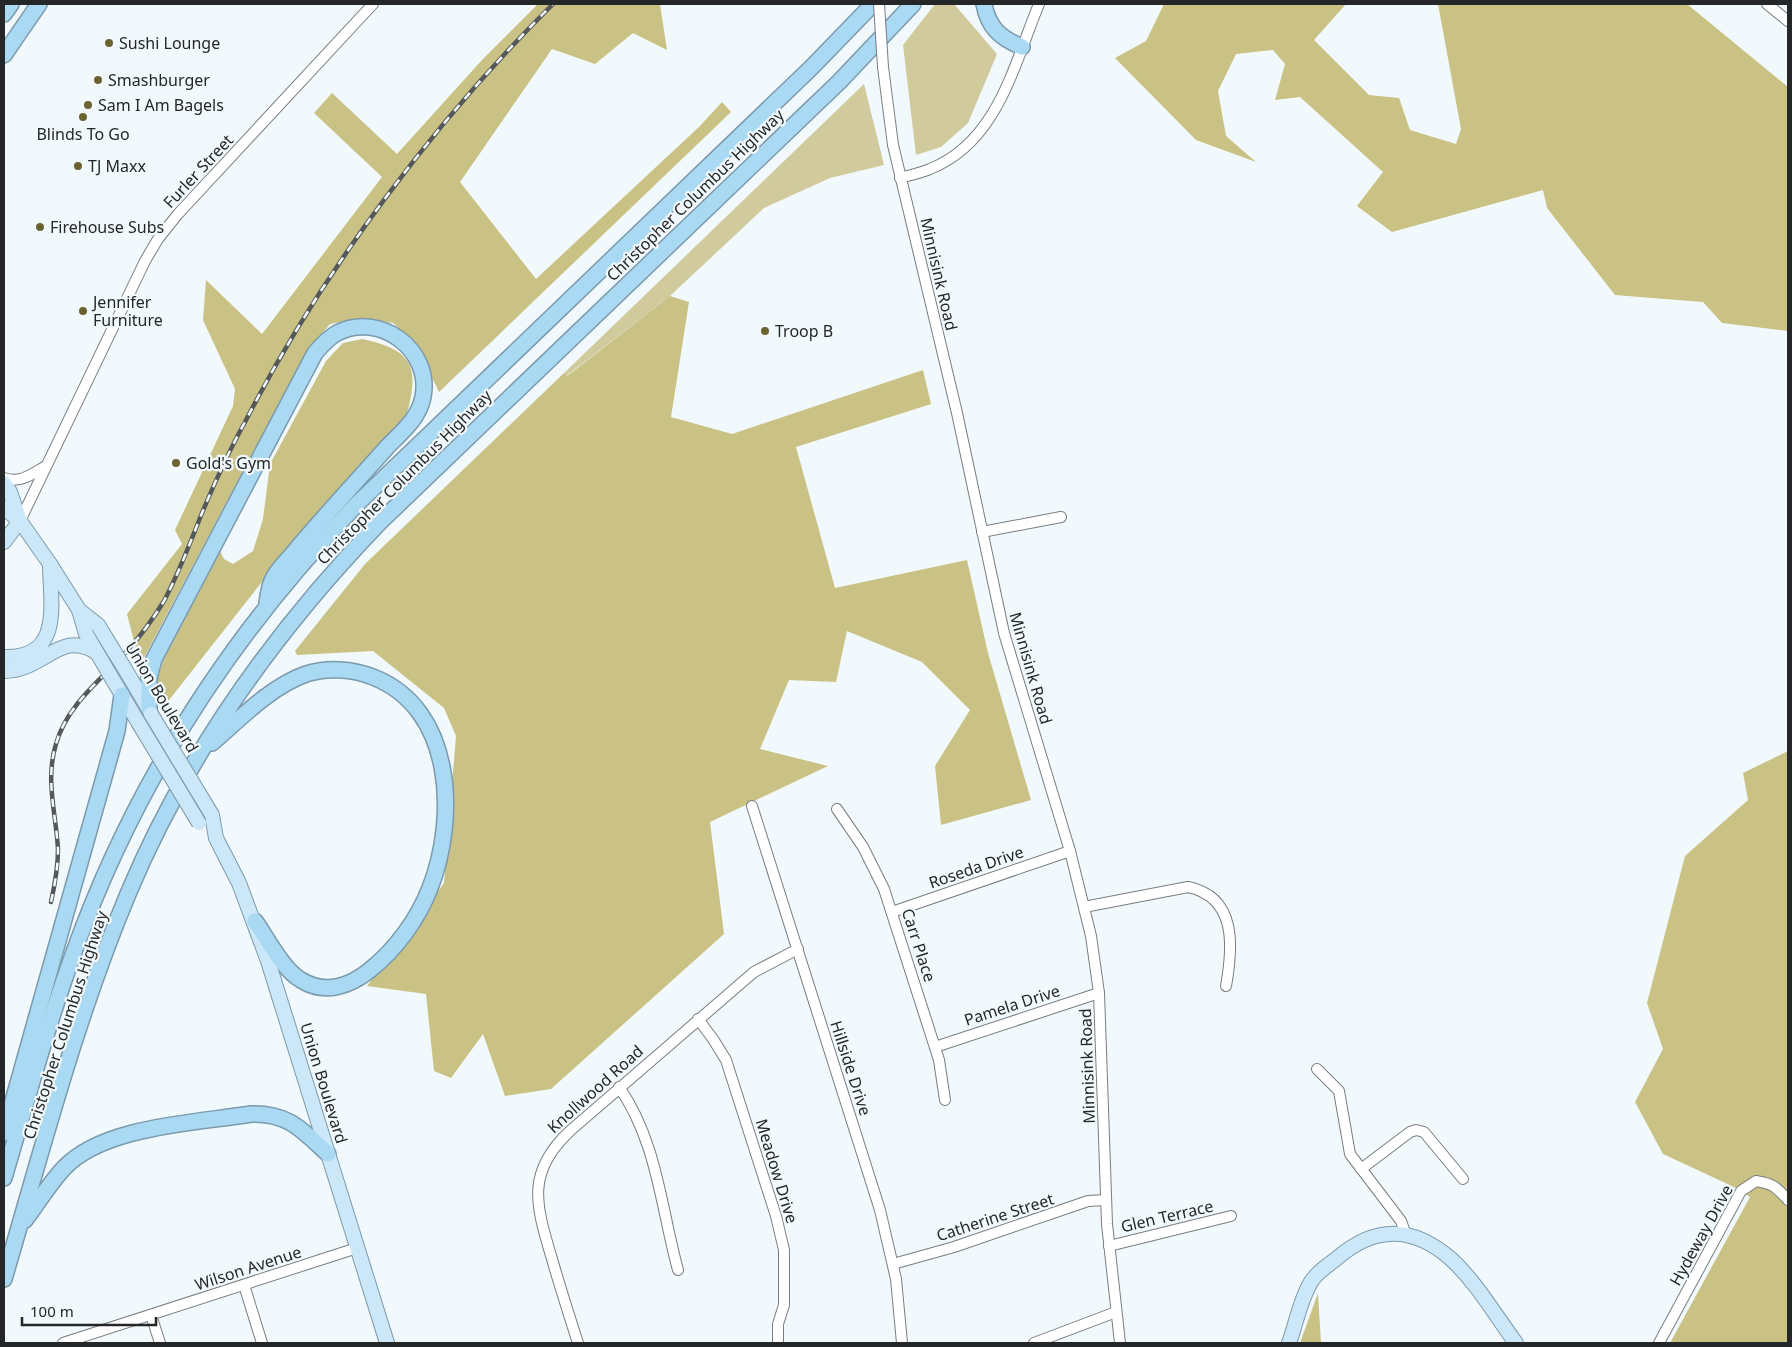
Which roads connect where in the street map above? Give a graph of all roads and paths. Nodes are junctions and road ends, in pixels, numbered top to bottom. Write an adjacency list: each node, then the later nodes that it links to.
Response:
1 (11, 4): 10 (highway)
2 (39, 4): 13 (highway)
3 (373, 4): 15 (street, Furler Street)
4 (873, 4): 24 (highway, Christopher Columbus Highway)
5 (879, 4): 14 (street, Minnisink Road, bridge)
6 (913, 4): 31 (highway, Christopher Columbus Highway)
7 (984, 4): 12 (highway)
8 (1039, 4): 12 (street)
9 (1767, 4): 11 (street)
10 (4, 14)
11 (1788, 21)
12 (1022, 46): 14 (street)
13 (4, 56)
14 (900, 178): 21 (street, Minnisink Road)
15 (47, 465): 16 (street); 20 (street, Furler Street)
16 (4, 478)
17 (4, 483): 20 (main road, Union Boulevard)
18 (4, 508): 20 (main road, Union Boulevard)
19 (1061, 517): 21 (street)
20 (20, 521): 22 (main road); 23 (main road, Union Boulevard)
21 (982, 532): 35 (street, Minnisink Road)
22 (4, 542)
23 (50, 564): 25 (main road, Union Boulevard); 26 (main road)
24 (266, 607): 30 (highway); 50 (highway, Christopher Columbus Highway)
25 (79, 610): 27 (main road, Union Boulevard); 30 (main road, Union Boulevard, bridge)
26 (4, 657)
27 (100, 658): 28 (main road); 29 (main road, Union Boulevard, bridge)
28 (4, 671)
29 (122, 695): 34 (main road, Union Boulevard, bridge); 47 (highway)
30 (150, 711): 34 (main road, Union Boulevard, bridge)
31 (202, 751): 38 (highway); 55 (highway, Christopher Columbus Highway)
32 (752, 806): 39 (street, Hillside Drive)
33 (838, 809): 37 (street, Carr Place)
34 (216, 838): 38 (main road, Union Boulevard)
35 (1070, 851): 36 (street, Minnisink Road); 37 (street, Roseda Drive)
36 (1084, 907): 40 (street); 41 (street, Minnisink Road)
37 (892, 912): 43 (street, Carr Place)
38 (255, 921): 48 (main road, Union Boulevard)
39 (798, 949): 42 (street, Knollwood Road); 59 (street, Hillside Drive)
40 (1226, 986)
41 (1099, 993): 43 (street, Pamela Drive); 52 (street, Minnisink Road)
42 (698, 1019): 45 (street, Knollwood Road); 70 (street, Meadow Drive)
43 (935, 1046): 46 (street, Carr Place)
44 (1317, 1069): 49 (street)
45 (619, 1087): 60 (street); 69 (street, Knollwood Road)
46 (945, 1100)
47 (4, 1133)
48 (328, 1154): 55 (highway); 58 (main road, Union Boulevard)
49 (1361, 1169): 51 (street); 56 (street)
50 (4, 1176)
51 (1463, 1180)
52 (1106, 1200): 57 (street, Minnisink Road); 59 (street, Catherine Street)
53 (1788, 1200): 76 (street, Hydeway Drive)
54 (1231, 1216): 57 (street, Glen Terrace)
55 (19, 1228): 61 (highway, Christopher Columbus Highway)
56 (1406, 1235): 74 (main road); 75 (main road)
57 (1109, 1246): 63 (street, Minnisink Road)
58 (357, 1248): 62 (street, Wilson Avenue); 68 (main road, Union Boulevard)
59 (893, 1264): 71 (street, Hillside Drive)
60 (678, 1270)
61 (4, 1279)
62 (244, 1286): 64 (street, Wilson Avenue); 67 (street)
63 (1116, 1312): 72 (street); 73 (street, Minnisink Road)
64 (151, 1315): 65 (street, Wilson Avenue); 66 (street)
65 (63, 1343)
66 (160, 1343)
67 (262, 1343)
68 (387, 1343)
69 (578, 1343)
70 (778, 1343)
71 (902, 1343)
72 (1034, 1343)
73 (1120, 1343)
74 (1290, 1343)
75 (1516, 1343)
76 (1659, 1343)

